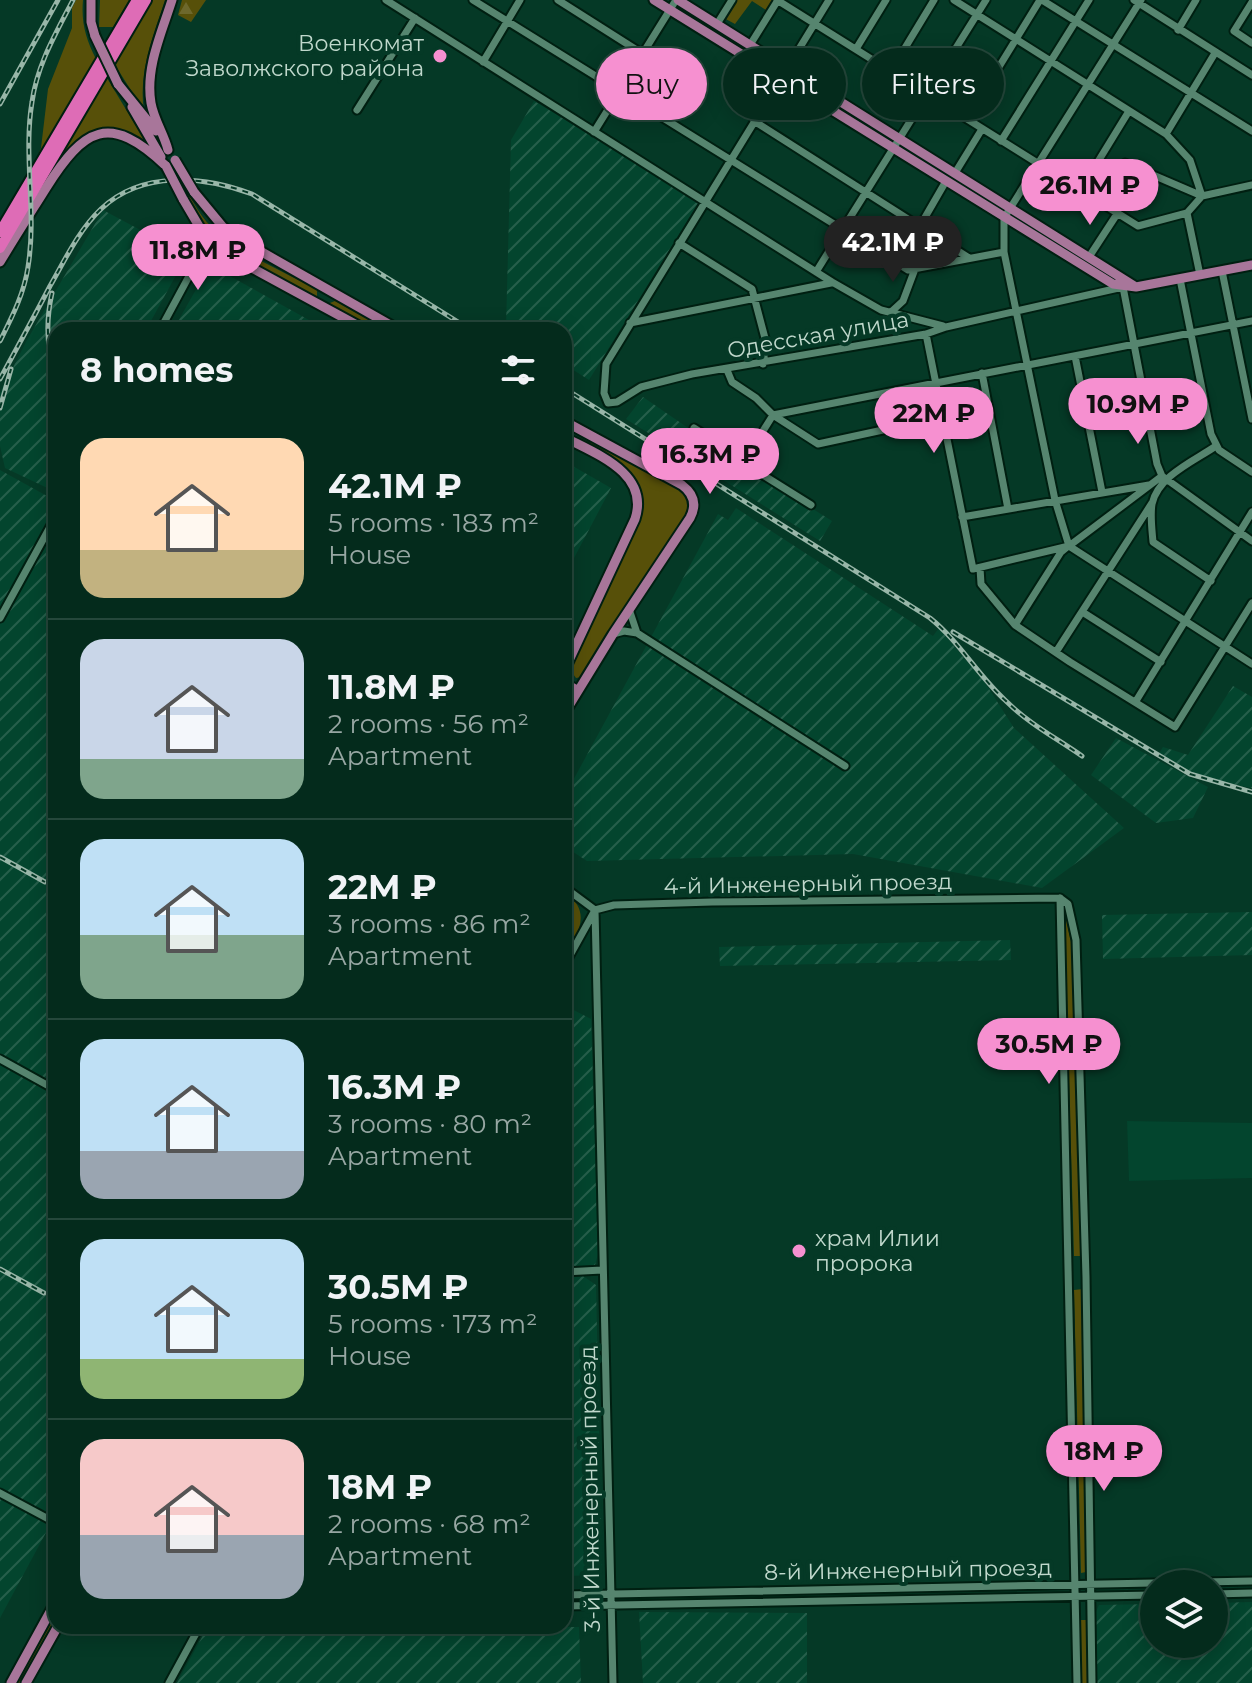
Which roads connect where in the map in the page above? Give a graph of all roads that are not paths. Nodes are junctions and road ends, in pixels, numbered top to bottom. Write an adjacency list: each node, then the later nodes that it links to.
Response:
1 (91, 0): 51 (main road, bridge)
2 (137, 0): 87 (highway)
3 (146, 0): 90 (highway)
4 (172, 0): 69 (main road)
5 (386, 0): 25 (street)
6 (473, 0): 27 (street)
7 (520, 0): 27 (street)
8 (558, 0): 35 (street)
9 (654, 0): 23 (main road)
10 (677, 0): 23 (street); 28 (main road)
11 (732, 0): 28 (street)
12 (778, 0): 29 (street); 34 (street)
13 (829, 0): 29 (street)
14 (886, 0): 42 (street)
15 (934, 0): 40 (street)
16 (954, 0): 24 (street)
17 (986, 0): 24 (street)
18 (1041, 0): 26 (street); 31 (street)
19 (1089, 0): 26 (street)
20 (1196, 0): 30 (street)
21 (1138, 1): 30 (street); 33 (street)
22 (1252, 2): 32 (street)
23 (670, 10): 36 (street); 37 (main road)
24 (977, 14): 31 (street); 41 (street)
25 (415, 18): 47 (street); 54 (street)
26 (1075, 21): 33 (street); 46 (street)
27 (507, 22): 47 (street); 49 (street)
28 (717, 24): 34 (main road)
29 (815, 24): 39 (street); 42 (street)
30 (1178, 30): 44 (street)
31 (1018, 38): 45 (street); 46 (street)
32 (1252, 43)
33 (1113, 44): 50 (street); 52 (street)
34 (750, 45): 38 (main road)
35 (634, 48)
36 (647, 48)
37 (731, 48)
38 (755, 48)
39 (800, 48)
40 (905, 48)
41 (955, 48)
42 (856, 49): 43 (street)
43 (862, 53)
44 (1215, 53): 48 (street); 52 (street)
45 (1004, 60)
46 (1052, 60): 50 (street); 67 (street)
47 (483, 62): 64 (street)
48 (1252, 75)
49 (596, 77)
50 (1088, 85): 55 (street); 72 (street)
51 (121, 87): 69 (main road); 73 (main road)
52 (1191, 92): 63 (street); 65 (street)
53 (846, 105): 66 (main road)
54 (357, 110)
55 (1129, 111): 65 (street); 77 (street)
56 (846, 119): 68 (main road)
57 (601, 120): 64 (street)
58 (666, 120): 70 (street)
59 (910, 120): 66 (street)
60 (968, 120): 62 (street)
61 (754, 121): 70 (street); 78 (street)
62 (982, 129): 67 (street); 74 (street)
63 (1252, 131)
64 (594, 132): 80 (street)
65 (1166, 134): 79 (street)
66 (899, 138): 68 (street); 74 (main road)
67 (1001, 141): 72 (street)
68 (892, 148): 75 (main road); 78 (street)
69 (168, 150): 104 (main road, bridge)
70 (730, 160): 80 (street); 86 (street)
71 (1125, 163): 79 (street)
72 (1038, 164): 77 (street); 81 (street)
73 (166, 166): 88 (main road, bridge); 94 (main road)
74 (955, 173): 81 (main road)
75 (946, 181): 84 (main road); 85 (street)
76 (1252, 185): 79 (street)
77 (1080, 191): 83 (street)
78 (866, 192): 85 (street); 86 (street)
79 (1202, 196): 82 (street)
80 (705, 201): 89 (street); 98 (street)
81 (1011, 208): 84 (street); 92 (main road)
82 (1187, 213): 83 (street); 99 (street)
83 (1117, 214): 92 (street)
84 (1004, 218): 91 (street); 102 (main road)
85 (920, 226): 93 (street)
86 (843, 229): 96 (street); 98 (street)
87 (0, 232)
88 (209, 239): 106 (main road); 110 (street)
89 (679, 243): 105 (street); 113 (street)
90 (0, 248)
91 (1004, 252): 93 (street); 107 (street)
92 (1089, 257): 103 (main road)
93 (969, 258): 96 (street)
94 (0, 262)
95 (1252, 265): 97 (main road)
96 (915, 269): 108 (street)
97 (1222, 271): 99 (main road); 114 (street)
98 (816, 272): 101 (street)
99 (1200, 275): 100 (main road)
100 (1180, 279): 103 (main road); 117 (street)
101 (832, 282): 105 (street); 108 (street)
102 (1123, 287): 103 (main road); 107 (street, Одесская улица); 118 (street)
103 (1136, 287)
104 (328, 291): 106 (main road); 112 (main road)
105 (756, 297): 113 (street); 120 (street)
106 (320, 305): 111 (main road)
107 (1018, 311): 115 (street, Одесская улица); 121 (street)
108 (891, 312): 115 (street)
109 (1252, 321): 114 (street)
110 (164, 322)
111 (351, 322)
112 (384, 322)
113 (630, 323): 122 (street, Одесская улица)
114 (1233, 325): 117 (street); 127 (street)
115 (946, 327): 116 (street, Одесская улица)
116 (926, 334): 120 (street, Одесская улица); 124 (street)
117 (1190, 334): 118 (street); 133 (street)
118 (1134, 345): 119 (street); 136 (street)
119 (1075, 356): 121 (street); 138 (street)
120 (763, 364): 122 (street, Одесская улица)
121 (1028, 364): 123 (street); 139 (street)
122 (727, 370): 125 (street)
123 (982, 373): 124 (street); 142 (street)
124 (936, 383): 125 (street); 126 (street)
125 (773, 415): 126 (street); 134 (street)
126 (943, 417): 144 (street)
127 (1252, 419)
128 (572, 426): 130 (main road)
129 (694, 428): 134 (street)
130 (585, 433): 132 (main road); 153 (main road)
131 (572, 442): 132 (main road)
132 (578, 445): 162 (main road)
133 (1216, 446): 135 (street); 136 (street)
134 (748, 455): 141 (street)
135 (1252, 472)
136 (1164, 478): 137 (street); 140 (street); 146 (street)
137 (1151, 485): 138 (street); 148 (street)
138 (1102, 492): 139 (street)
139 (1055, 500): 142 (street); 148 (street)
140 (1152, 503): 150 (street); 151 (street)
141 (811, 505)
142 (1008, 509): 144 (street)
143 (1252, 512): 146 (street)
144 (962, 517): 149 (street)
145 (48, 531): 155 (street)
146 (1239, 533): 147 (street); 151 (street)
147 (1252, 541)
148 (1069, 546): 149 (street); 150 (street); 157 (street)
149 (980, 568): 157 (street)
150 (1108, 571): 154 (street); 156 (street)
151 (1211, 581): 156 (street)
152 (1252, 603): 160 (street)
153 (629, 609): 158 (street); 159 (main road)
154 (1084, 613): 161 (street); 163 (street)
155 (0, 618)
156 (1186, 622): 160 (street); 163 (street)
157 (1015, 625): 161 (street)
158 (637, 633): 159 (street); 169 (street)
159 (613, 634): 166 (main road)
160 (1225, 647): 164 (street); 168 (street)
161 (1056, 652): 168 (street)
162 (572, 654)
163 (1161, 662): 168 (street)
164 (1252, 664)
165 (572, 687): 166 (main road)
166 (577, 690): 167 (main road)
167 (572, 699)
168 (1136, 701)
169 (845, 766)
170 (572, 893): 172 (street)
171 (1060, 898): 172 (street, 4-й Инженерный проезд); 178 (street); 179 (street)
172 (595, 910): 173 (street); 176 (street, 3-й Инженерный проезд)
173 (572, 952)
174 (0, 1059): 175 (street)
175 (48, 1086)
176 (602, 1270): 177 (street); 190 (street, 3-й Инженерный проезд)
177 (572, 1272)
178 (1086, 1272): 179 (street); 180 (street)
179 (1069, 1273): 181 (street)
180 (1087, 1403): 181 (street); 187 (street)
181 (1072, 1405): 186 (street)
182 (0, 1493): 183 (street)
183 (48, 1519)
184 (1252, 1581): 185 (street, 8-й Инженерный проезд)
185 (1128, 1584): 187 (street, 8-й Инженерный проезд); 193 (street)
186 (1075, 1585): 187 (street, 8-й Инженерный проезд); 188 (street, 8-й Инженерный проезд); 195 (street)
187 (1090, 1585): 196 (street)
188 (695, 1593): 190 (street, 8-й Инженерный проезд); 197 (street)
189 (1252, 1593): 191 (street)
190 (611, 1594): 192 (street, 8-й Инженерный проезд); 198 (street, 3-й Инженерный проезд)
191 (1228, 1594)
192 (572, 1595)
193 (1128, 1595): 194 (street, 8-й Инженерный проезд); 196 (street, 8-й Инженерный проезд)
194 (1140, 1595)
195 (1076, 1596): 196 (street, 8-й Инженерный проезд); 197 (street, 8-й Инженерный проезд); 207 (street)
196 (1091, 1596): 208 (street)
197 (695, 1603): 198 (street, 8-й Инженерный проезд)
198 (611, 1604): 199 (street, 8-й Инженерный проезд); 206 (street, 3-й Инженерный проезд)
199 (572, 1606)
200 (48, 1623): 203 (main road)
201 (54, 1634): 204 (main road)
202 (196, 1634): 205 (street)
203 (11, 1683)
204 (26, 1683)
205 (169, 1683)
206 (613, 1683)
207 (1077, 1683)
208 (1092, 1683)

